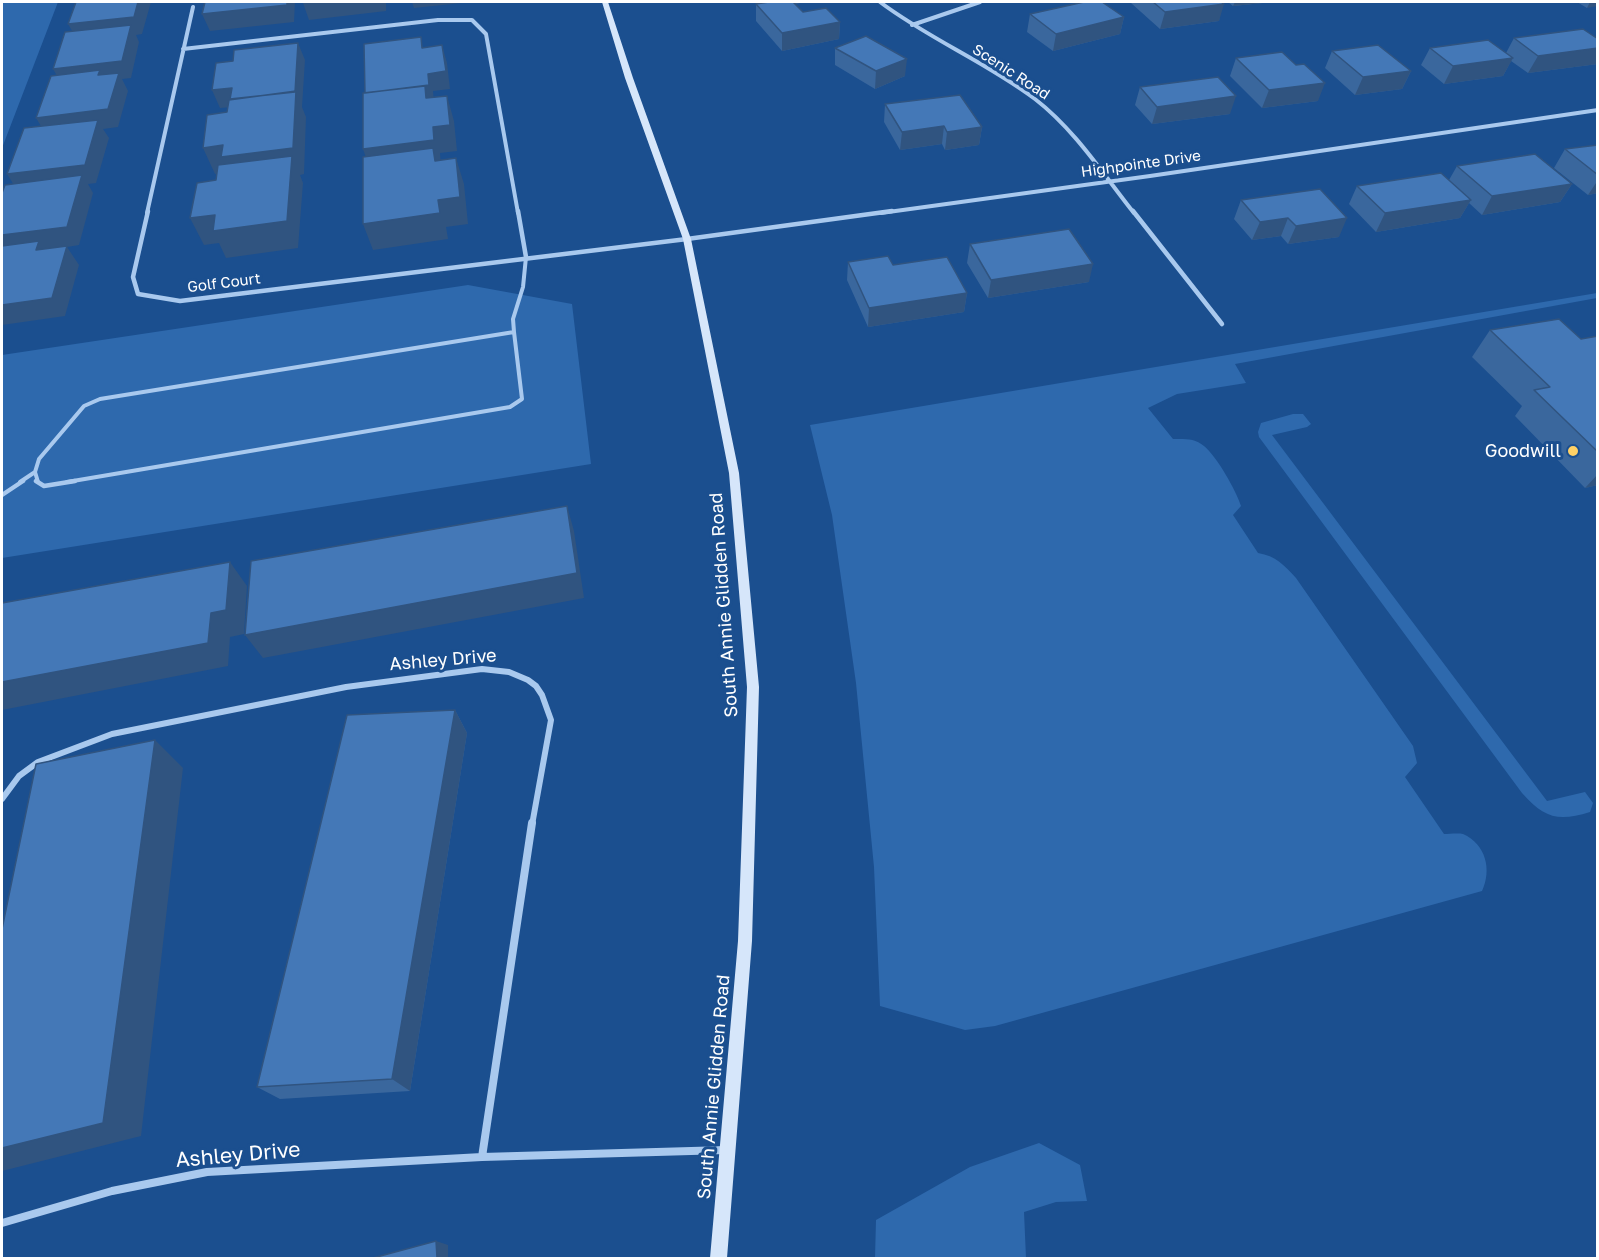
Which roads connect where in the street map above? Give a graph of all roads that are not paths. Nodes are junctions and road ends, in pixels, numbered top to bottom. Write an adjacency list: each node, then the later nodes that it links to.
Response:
1 (605, 2): 9 (main road, South Annie Glidden Road)
2 (880, 2): 5 (street, Scenic Road)
3 (980, 2): 5 (street)
4 (193, 6): 6 (street, Golf Court)
5 (912, 26): 8 (street, Scenic Road)
6 (183, 49): 10 (street); 10 (street, Golf Court)
7 (1598, 110): 8 (street, Highpointe Drive)
8 (1109, 181): 9 (street, Highpointe Drive); 11 (street, Scenic Road)
9 (687, 239): 10 (street, Golf Court); 16 (main road, South Annie Glidden Road)
10 (526, 257): 12 (lane)
11 (1222, 324)
12 (514, 332): 13 (lane); 13 (lane)
13 (35, 472): 14 (lane)
14 (2, 495)
15 (2, 799): 17 (street, Ashley Drive)
16 (729, 1150): 17 (street, Ashley Drive); 19 (main road, South Annie Glidden Road)
17 (483, 1157): 18 (street, Ashley Drive)
18 (2, 1223)
19 (719, 1258)

